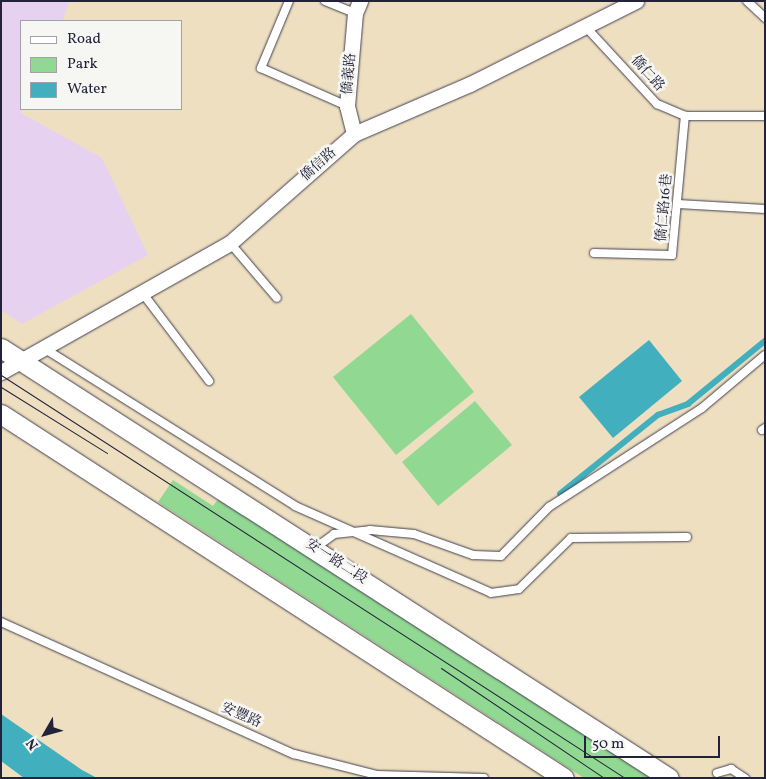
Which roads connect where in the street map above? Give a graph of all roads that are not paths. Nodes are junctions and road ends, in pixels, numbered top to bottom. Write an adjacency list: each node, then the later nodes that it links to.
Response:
1 (289, 1): 8 (lane)
2 (325, 1): 5 (lane, 僑義路)
3 (636, 1): 7 (street, 僑信路)
4 (747, 1): 6 (lane)
5 (358, 7): 8 (street, 僑義路)
6 (765, 18)
7 (584, 25): 9 (lane, 僑仁路); 11 (street, 僑信路)
8 (347, 106): 11 (street, 僑義路)
9 (685, 116): 10 (lane, 僑仁路); 12 (lane, 僑仁路16巷)
10 (765, 116)
11 (354, 134): 14 (street, 僑信路)
12 (678, 204): 13 (lane); 15 (lane, 僑仁路16巷)
13 (765, 209)
14 (230, 243): 16 (street, 僑信路); 17 (lane)
15 (594, 253)
16 (144, 295): 18 (street, 僑信路); 23 (lane)
17 (276, 298)
18 (42, 347): 21 (street, 僑信路); 25 (lane)
19 (1, 348): 21 (street, 安一路二段)
20 (765, 355): 25 (lane)
21 (20, 360): 22 (street, 僑信路); 27 (street, 安一路二段)
22 (1, 372)
23 (209, 381)
24 (1, 414): 31 (street)
25 (346, 532): 26 (lane); 27 (lane)
26 (687, 537)
27 (316, 548): 32 (street, 安一路二段)
28 (1, 622): 30 (lane, 安豐路)
29 (717, 773): 33 (lane)
30 (484, 778)
31 (564, 778)
32 (669, 778)
33 (745, 778)

